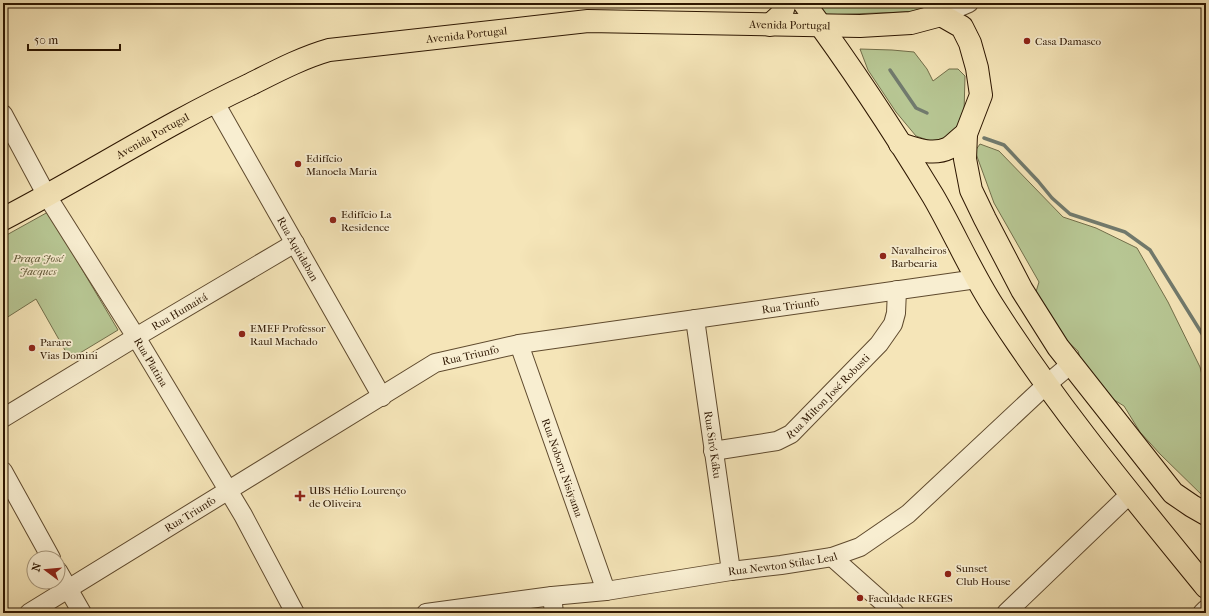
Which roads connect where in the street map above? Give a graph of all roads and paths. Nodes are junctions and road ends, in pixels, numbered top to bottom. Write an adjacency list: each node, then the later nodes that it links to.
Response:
1 (785, 3): 5 (main road)
2 (804, 3): 6 (main road)
3 (969, 3): 4 (street, Avenida Portugal)
4 (937, 9): 6 (main road, Avenida Portugal); 9 (main road)
5 (770, 25): 6 (main road, Avenida Portugal); 7 (main road, Avenida Portugal)
6 (822, 26): 10 (main road)
7 (214, 101): 11 (main road, Avenida Portugal); 13 (street, Rua Aquidaban)
8 (3, 114): 11 (street, Rua Platina)
9 (966, 134): 10 (main road); 16 (main road)
10 (900, 144): 14 (main road)
11 (47, 196): 12 (main road, Avenida Portugal); 18 (street, Rua Platina)
12 (3, 219)
13 (295, 243): 18 (street, Rua Humaitá); 22 (street, Rua Aquidaban)
14 (977, 279): 15 (street, Rua Triunfo); 16 (main road); 21 (main road)
15 (897, 290): 17 (street, Rua Triunfo); 24 (street, Rua Milton José Robusti)
16 (1022, 290): 20 (main road)
17 (695, 319): 19 (street, Rua Triunfo); 24 (street, Rua Siró Káku)
18 (136, 337): 23 (street, Rua Humaitá); 26 (street, Rua Platina)
19 (519, 344): 22 (street, Rua Triunfo); 35 (street, Rua Noboru Nisiyama)
20 (1071, 364): 21 (street, Rua Newton Stilac Leal); 28 (main road)
21 (1046, 385): 27 (main road); 30 (street, Rua Newton Stilac Leal)
22 (382, 397): 26 (street, Rua Triunfo)
23 (3, 418)
24 (713, 451): 31 (street, Rua Siró Káku)
25 (3, 471): 29 (street)
26 (228, 490): 34 (street, Rua Triunfo); 40 (street, Rua Platina)
27 (1130, 494): 33 (main road); 43 (street)
28 (1206, 514)
29 (47, 550)
30 (832, 557): 31 (street, Rua Newton Stilac Leal); 42 (street)
31 (730, 571): 35 (street, Rua Newton Stilac Leal)
32 (66, 585): 34 (street)
33 (1206, 587)
34 (68, 589): 38 (street, Rua Triunfo); 39 (street)
35 (606, 591): 36 (street, Rua Newton Stilac Leal)
36 (553, 605): 41 (street, Rua Newton Stilac Leal)
37 (1206, 609): 44 (street)
38 (29, 613)
39 (82, 613)
40 (295, 613)
41 (426, 613)
42 (896, 613)
43 (1006, 613)
44 (1202, 613)

